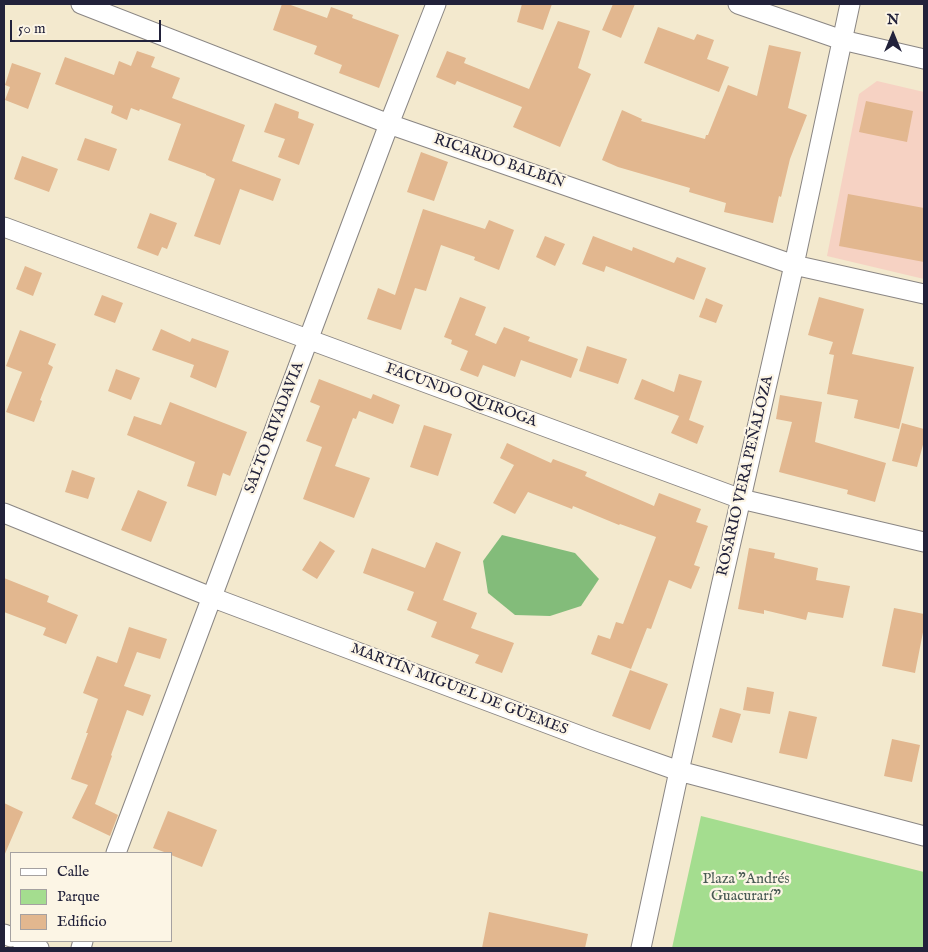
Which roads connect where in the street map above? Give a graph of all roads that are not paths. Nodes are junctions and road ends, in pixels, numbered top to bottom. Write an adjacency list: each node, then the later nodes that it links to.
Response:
1 (81, 4): 7 (street, RICARDO BALBÍN)
2 (436, 4): 7 (street, SALTO RIVADAVIA)
3 (738, 4): 5 (street)
4 (850, 4): 5 (street, ROSARIO VERA PEÑALOZA)
5 (842, 40): 6 (street); 9 (street, ROSARIO VERA PEÑALOZA)
6 (924, 58)
7 (390, 124): 9 (street, RICARDO BALBÍN); 11 (street, SALTO RIVADAVIA)
8 (4, 227): 11 (street, FACUNDO QUIROGA)
9 (794, 265): 10 (street, RICARDO BALBÍN); 12 (street, ROSARIO VERA PEÑALOZA)
10 (924, 294)
11 (308, 340): 12 (street, FACUNDO QUIROGA); 15 (street, SALTO RIVADAVIA)
12 (741, 499): 14 (street, FACUNDO QUIROGA); 16 (street, ROSARIO VERA PEÑALOZA)
13 (4, 513): 15 (street, MARTÍN MIGUEL DE GÜEMES)
14 (924, 542)
15 (211, 597): 16 (street, MARTÍN MIGUEL DE GÜEMES); 18 (street, SALTO RIVADAVIA)
16 (679, 772): 17 (street, MARTÍN MIGUEL DE GÜEMES); 21 (street, ROSARIO VERA PEÑALOZA)
17 (924, 836)
18 (116, 852)
19 (24, 942): 20 (street)
20 (39, 948)
21 (641, 948)

